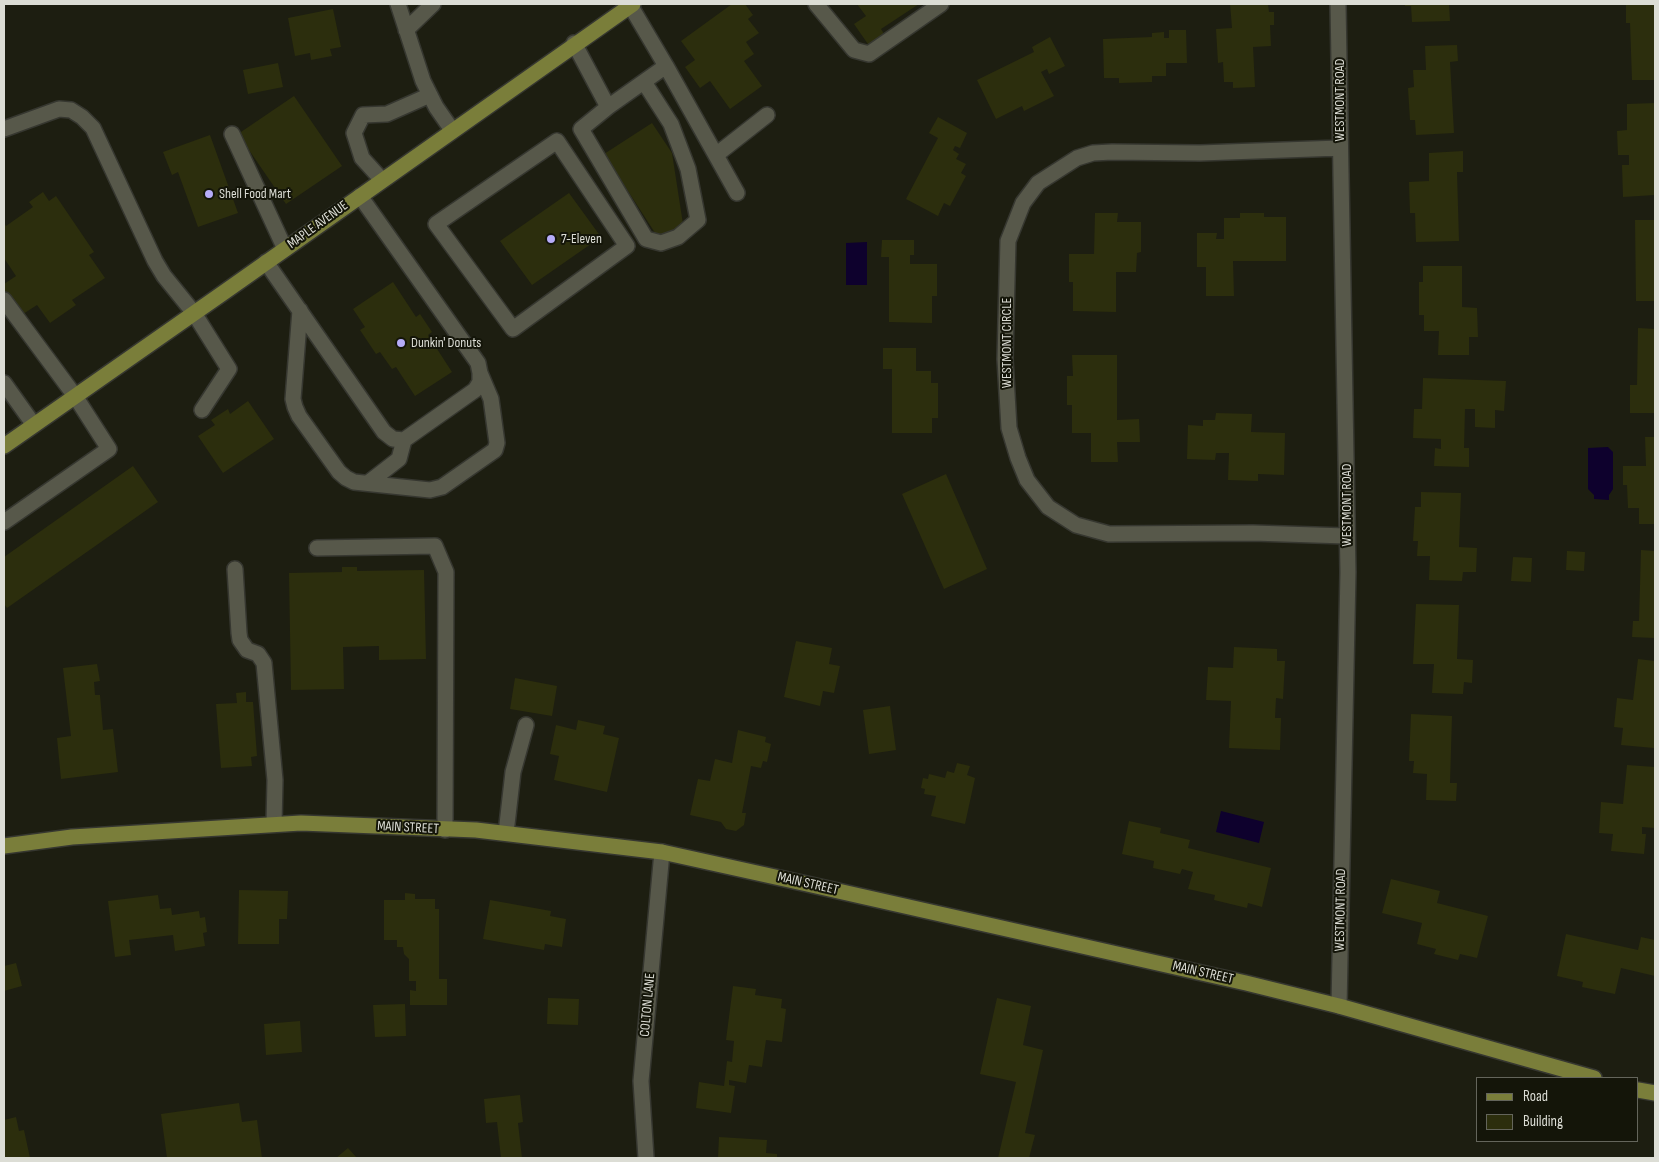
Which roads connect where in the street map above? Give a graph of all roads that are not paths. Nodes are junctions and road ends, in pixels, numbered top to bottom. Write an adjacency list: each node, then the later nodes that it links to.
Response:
1 (398, 4): 7 (street)
2 (433, 4): 7 (street)
3 (816, 4): 4 (street)
4 (941, 4)
5 (1338, 4): 17 (street, WESTMONT ROAD)
6 (631, 5): 8 (main road, MAPLE AVENUE); 9 (street)
7 (406, 30): 11 (street)
8 (574, 43): 12 (street); 15 (main road, MAPLE AVENUE)
9 (666, 66): 10 (street); 18 (street)
10 (644, 82): 12 (street); 12 (street)
11 (430, 95): 15 (street); 20 (street)
12 (608, 107)
13 (767, 115): 18 (street)
14 (4, 128): 27 (street)
15 (452, 130): 20 (main road, MAPLE AVENUE)
16 (232, 134): 23 (street)
17 (1340, 148): 37 (street, WESTMONT ROAD); 37 (street, WESTMONT CIRCLE)
18 (716, 155): 21 (street)
19 (535, 156): 19 (street)
20 (382, 180): 22 (main road, MAPLE AVENUE)
21 (738, 192)
22 (360, 196): 23 (main road, MAPLE AVENUE); 28 (street)
23 (286, 249): 24 (main road, MAPLE AVENUE)
24 (266, 262): 26 (street); 27 (main road, MAPLE AVENUE)
25 (4, 300): 30 (street)
26 (300, 310): 33 (street); 35 (street)
27 (194, 313): 30 (main road, MAPLE AVENUE); 31 (street)
28 (480, 373): 33 (street); 35 (street)
29 (4, 383): 32 (street)
30 (75, 396): 32 (main road, MAPLE AVENUE); 36 (street)
31 (202, 410)
32 (34, 425): 34 (main road, MAPLE AVENUE)
33 (404, 440): 35 (street)
34 (4, 446)
35 (368, 483)
36 (4, 522)
37 (1346, 536): 46 (street, WESTMONT ROAD)
38 (317, 548): 42 (street)
39 (235, 569): 41 (street)
40 (526, 725): 43 (street)
41 (274, 824): 42 (main road, MAIN STREET); 44 (main road, MAIN STREET)
42 (445, 830): 43 (main road, MAIN STREET)
43 (506, 833): 45 (main road, MAIN STREET)
44 (4, 846)
45 (662, 852): 46 (main road, MAIN STREET); 50 (street, COLTON LANE)
46 (1339, 1006): 47 (main road, MAIN STREET)
47 (1590, 1077)
48 (1639, 1090): 49 (main road)
49 (1655, 1093)
50 (646, 1158)

